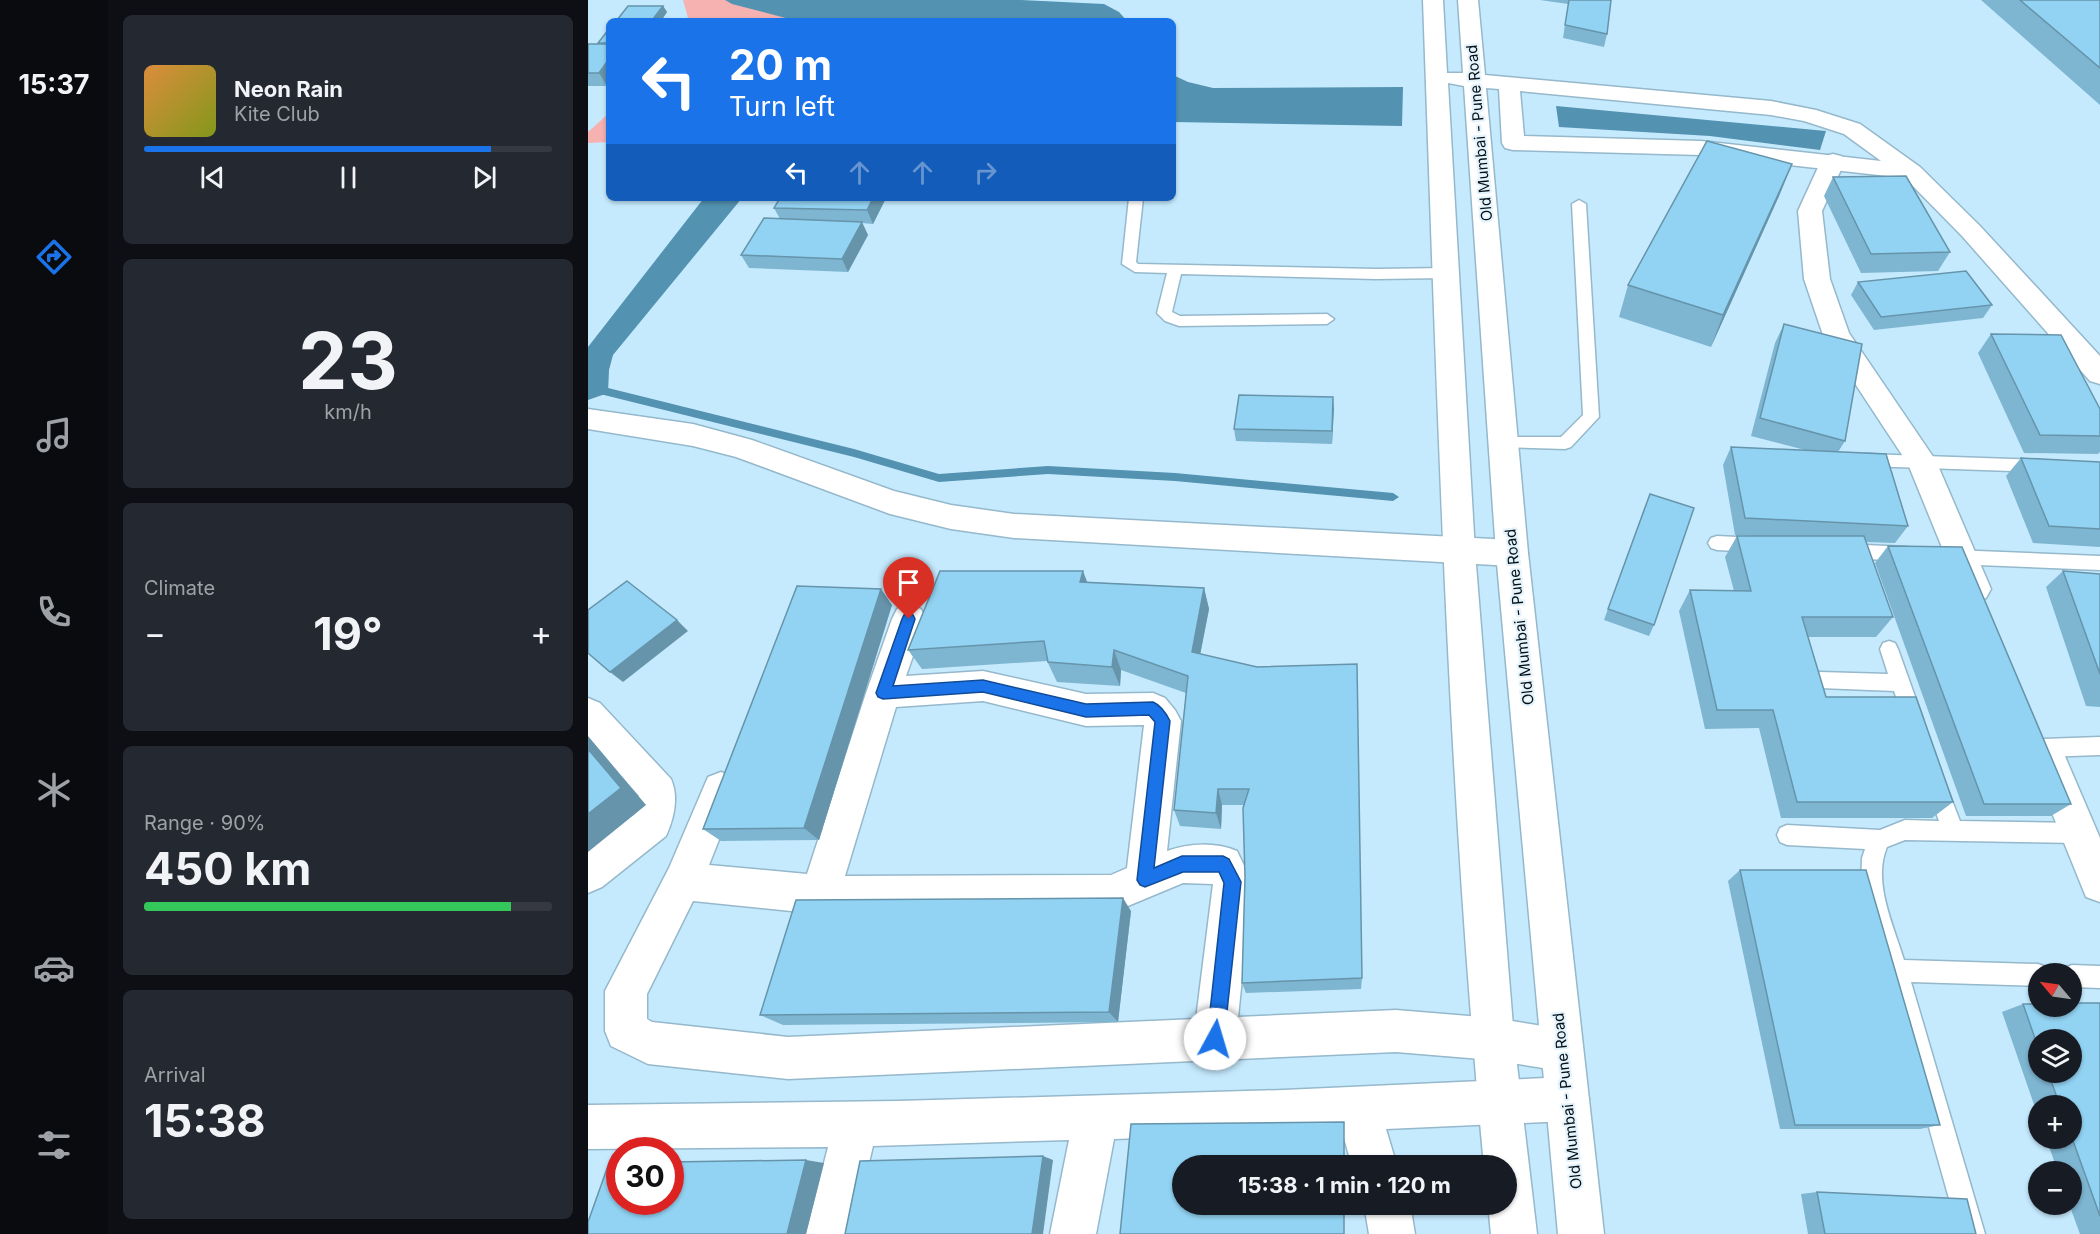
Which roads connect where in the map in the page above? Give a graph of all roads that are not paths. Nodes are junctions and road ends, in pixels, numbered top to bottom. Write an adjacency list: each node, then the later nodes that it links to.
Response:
1 (1433, 0): 3 (street)
2 (1468, 0): 4 (street, Old Mumbai - Pune Road)
3 (1437, 78): 4 (street); 13 (street)
4 (1473, 79): 5 (street); 8 (street, Old Mumbai - Pune Road)
5 (1509, 84): 6 (street); 9 (street)
6 (1513, 143): 7 (street); 8 (street)
7 (1833, 160): 9 (street); 19 (street)
8 (1482, 165): 17 (street, Old Mumbai - Pune Road)
9 (1912, 172): 15 (street)
10 (1136, 201): 12 (lane)
11 (1579, 204): 17 (lane)
12 (1175, 270): 13 (lane); 14 (lane)
13 (1446, 273): 24 (street)
14 (1327, 319)
15 (2100, 374)
16 (588, 419): 24 (street)
17 (1503, 443): 25 (street, Old Mumbai - Pune Road)
18 (1852, 460): 19 (lane)
19 (1921, 460): 20 (lane); 26 (street)
20 (2052, 466)
21 (1717, 543): 22 (lane)
22 (1776, 547)
23 (1822, 549): 26 (lane)
24 (1459, 552): 25 (street); 54 (street)
25 (1512, 554): 55 (street, Old Mumbai - Pune Road)
26 (1943, 556): 27 (lane); 28 (street)
27 (2100, 563)
28 (1984, 610)
29 (909, 619): 33 (street)
30 (1889, 649): 32 (lane)
31 (1820, 680): 32 (lane)
32 (1900, 683): 35 (lane)
33 (883, 693): 45 (street); 48 (street)
34 (588, 714): 44 (street)
35 (1919, 736)
36 (2038, 737): 37 (lane); 41 (street)
37 (2100, 746)
38 (733, 760): 46 (street)
39 (1930, 767): 40 (lane)
40 (1953, 831): 41 (lane); 43 (lane)
41 (2079, 833): 47 (street)
42 (1787, 834): 43 (lane)
43 (1880, 840): 49 (lane)
44 (588, 874)
45 (1145, 880): 48 (street); 53 (street)
46 (683, 881): 48 (street); 53 (street)
47 (2100, 883)
48 (820, 894)
49 (1897, 971): 50 (lane); 71 (lane)
50 (2028, 975)
51 (2082, 976): 52 (lane)
52 (2100, 977)
53 (1215, 1039): 54 (street)
54 (1493, 1039): 55 (street); 57 (street)
55 (1561, 1050): 56 (street, Old Mumbai - Pune Road)
56 (1567, 1099): 57 (street); 70 (street, Old Mumbai - Pune Road)
57 (1500, 1103): 58 (street); 69 (street)
58 (1358, 1109): 59 (street); 64 (street)
59 (1096, 1117): 60 (street); 67 (street)
60 (856, 1124): 63 (street); 66 (street)
61 (588, 1127): 62 (street)
62 (625, 1137)
63 (643, 1137)
64 (1372, 1155)
65 (1389, 1215): 68 (street)
66 (829, 1234)
67 (1073, 1234)
68 (1392, 1234)
69 (1514, 1234)
70 (1581, 1234)
71 (1972, 1234)

